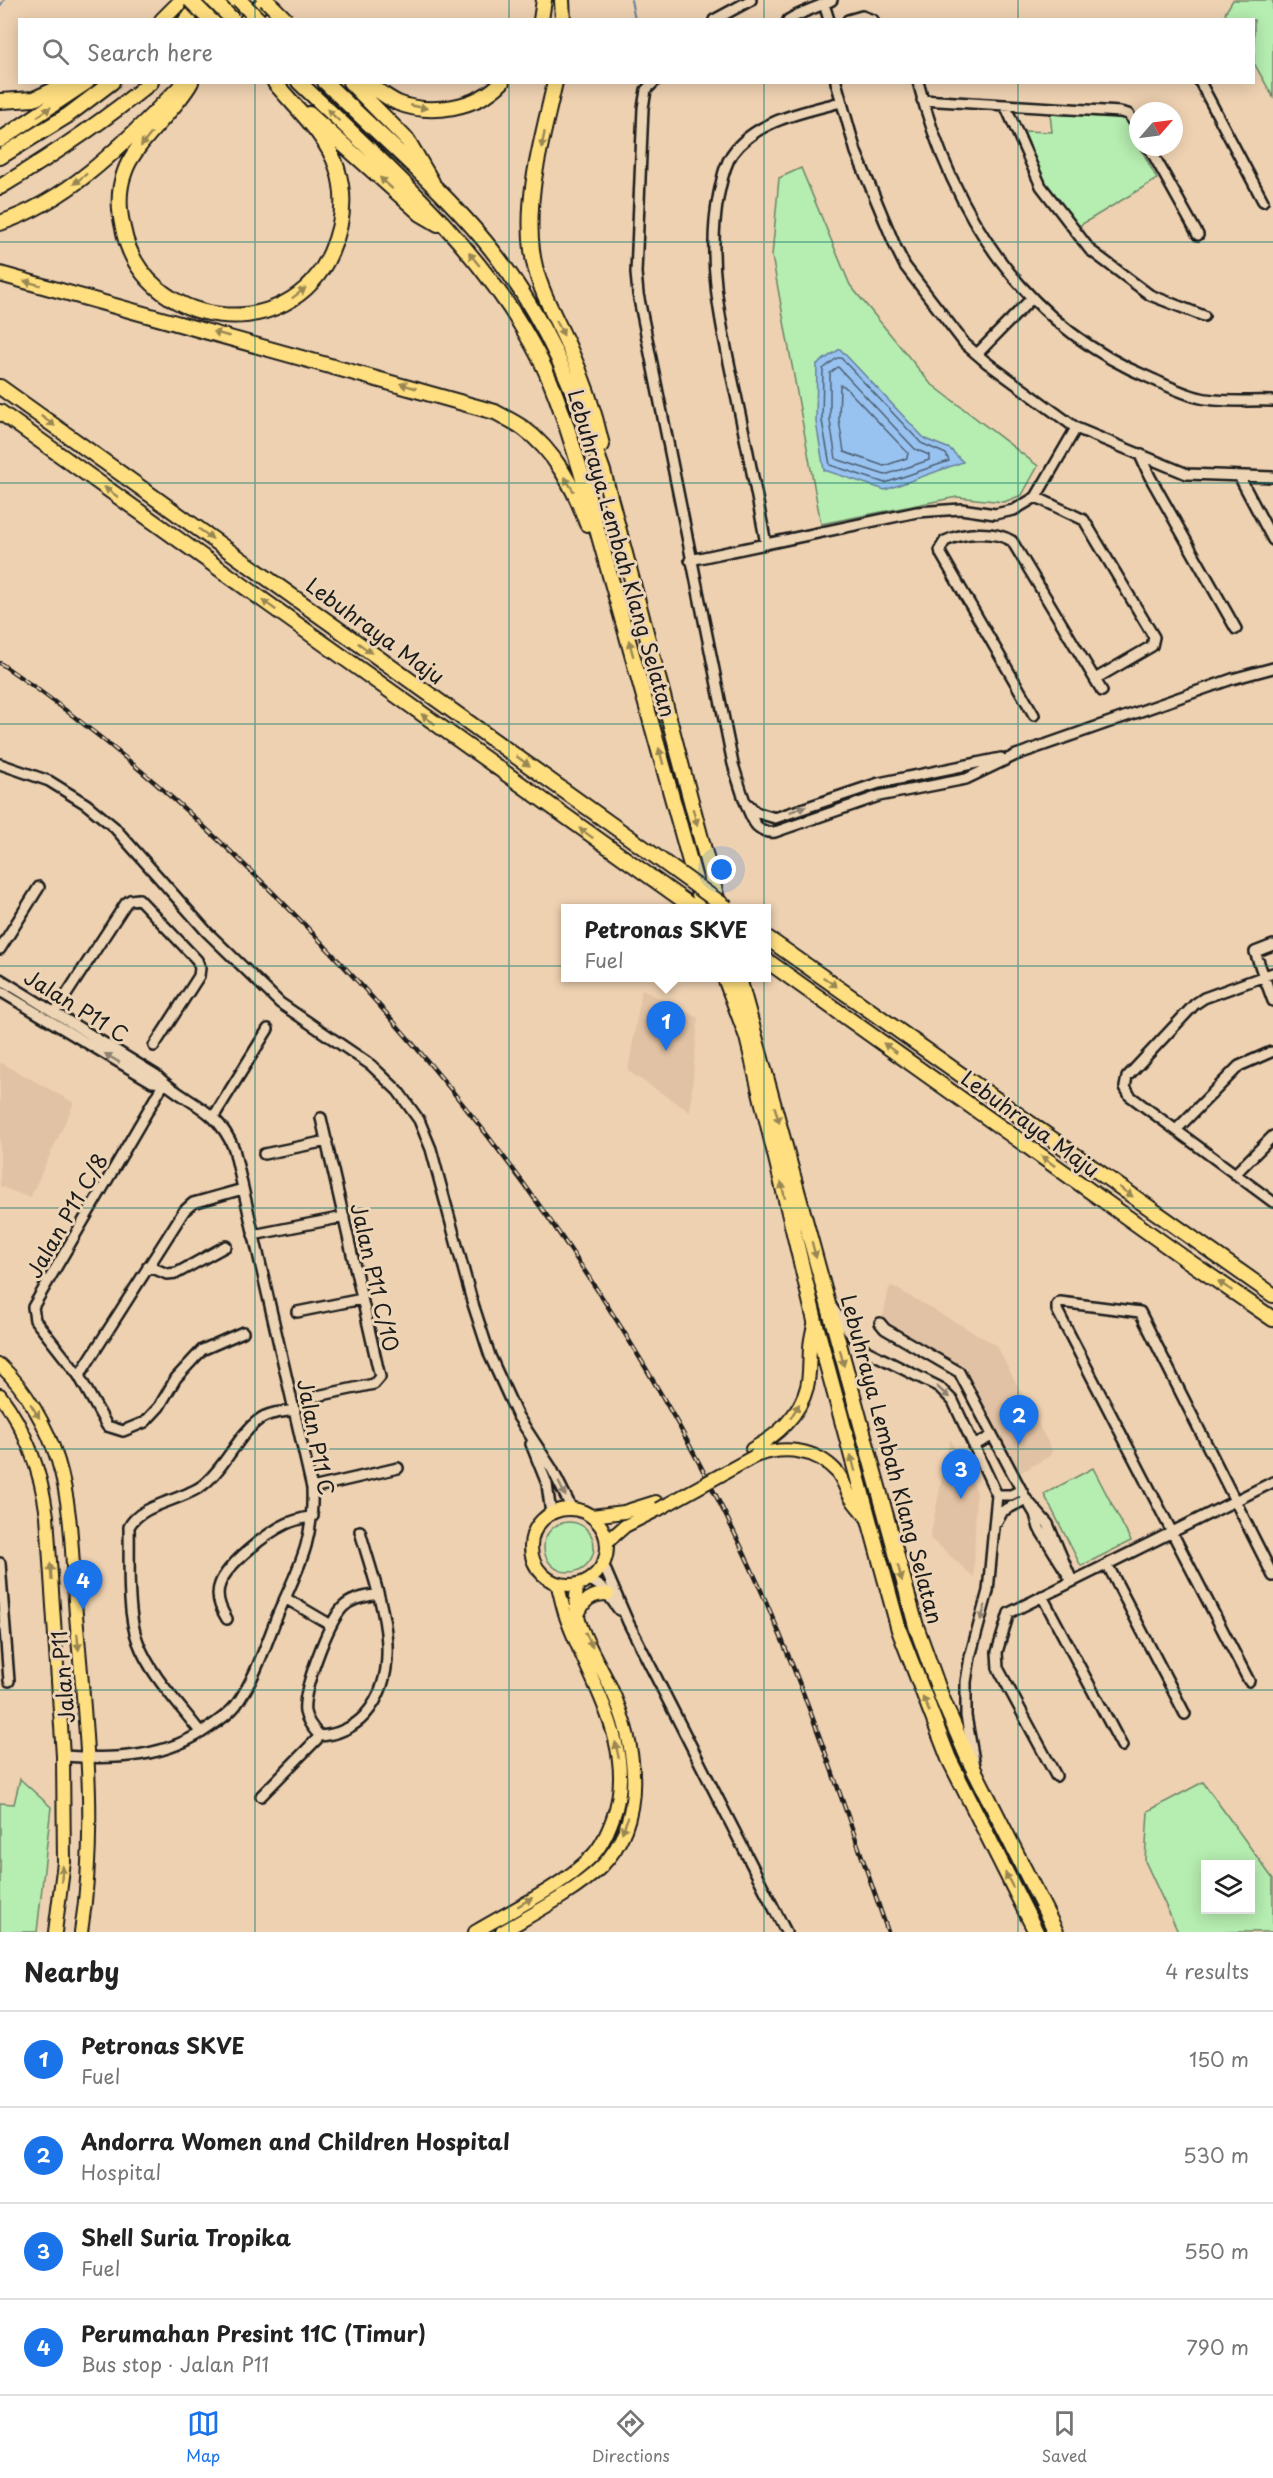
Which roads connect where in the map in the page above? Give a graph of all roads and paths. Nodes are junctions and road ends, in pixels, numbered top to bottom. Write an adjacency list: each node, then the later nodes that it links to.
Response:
1 (182, 0): 12 (highway)
2 (190, 0): 14 (highway, bridge)
3 (206, 0): 13 (highway)
4 (213, 0): 16 (highway, bridge)
5 (239, 0): 15 (highway); 18 (highway, bridge)
6 (266, 0): 17 (highway); 19 (highway, bridge)
7 (544, 0): 20 (highway)
8 (562, 0): 21 (highway)
9 (751, 0): 22 (street)
10 (806, 0): 11 (street)
11 (818, 9): 23 (street)
12 (164, 18)
13 (188, 18)
14 (208, 18)
15 (220, 18)
16 (232, 18)
17 (249, 18)
18 (257, 18)
19 (284, 18)
20 (541, 18)
21 (563, 18)
22 (718, 18)
23 (793, 18)
24 (67, 84): 42 (highway)
25 (84, 84): 47 (highway, one-way to 25)
26 (109, 84): 49 (highway)
27 (148, 84): 50 (highway)
28 (182, 84): 53 (highway, one-way to 53)
29 (190, 84): 30 (highway, one-way to 30)
30 (276, 84)
31 (276, 84): 54 (highway, one-way to 31)
32 (301, 84): 54 (highway, Lebuhraya Lembah Klang Selatan, one-way to 32)
33 (327, 84): 51 (highway, Lebuhraya Lembah Klang Selatan)
34 (352, 84): 51 (highway)
35 (369, 84): 36 (highway, one-way to 36)
36 (499, 84)
37 (555, 84): 65 (highway, one-way to 65)
38 (652, 84): 71 (street)
39 (836, 84): 44 (street)
40 (918, 84): 43 (street)
41 (1201, 84): 52 (street)
42 (0, 100)
43 (922, 100): 45 (street); 57 (street)
44 (841, 102): 59 (street); 70 (street)
45 (1005, 105): 46 (street); 58 (street)
46 (1129, 115)
47 (0, 140)
48 (1154, 156): 55 (street)
49 (0, 157)
50 (0, 187)
51 (437, 191): 65 (highway, Lebuhraya Lembah Klang Selatan)
52 (1263, 201)
53 (0, 223)
54 (450, 229): 72 (highway, Lebuhraya Lembah Klang Selatan, one-way to 54)
55 (1198, 235)
56 (0, 274): 72 (highway, one-way to 56)
57 (1031, 299): 59 (street); 61 (street)
58 (1204, 316)
59 (977, 354): 63 (street)
60 (0, 387): 90 (highway, Lebuhraya Maju, one-way to 90, bridge)
61 (1273, 401)
62 (0, 412): 87 (highway, Lebuhraya Maju, one-way to 62)
63 (1076, 428): 64 (street); 68 (street)
64 (1140, 455): 66 (street); 73 (street)
65 (603, 471): 89 (highway, Lebuhraya Lembah Klang Selatan, one-way to 89)
66 (1239, 476): 67 (street); 69 (street)
67 (1273, 477)
68 (1036, 497): 70 (street); 75 (street)
69 (1273, 540)
70 (766, 544): 71 (street)
71 (690, 560): 84 (street)
72 (610, 574): 88 (highway, Lebuhraya Lembah Klang Selatan, one-way to 72)
73 (1236, 629)
74 (1273, 668): 78 (street)
75 (1095, 679): 76 (street); 77 (street)
76 (1102, 691)
77 (1034, 716)
78 (1016, 755): 80 (street); 81 (street)
79 (0, 764): 132 (street)
80 (952, 768): 81 (street); 82 (street); 83 (street)
81 (974, 775): 82 (street)
82 (921, 788): 85 (street)
83 (830, 798): 84 (street, one-way to 83); 85 (street)
84 (747, 802): 85 (street)
85 (846, 807)
86 (39, 887): 93 (street)
87 (687, 904)
88 (702, 904)
89 (719, 904)
90 (720, 904)
91 (771, 940): 119 (highway, Lebuhraya Maju, one-way to 119)
92 (1273, 945): 95 (street)
93 (0, 949)
94 (771, 963): 123 (highway, Lebuhraya Maju, one-way to 94)
95 (1268, 975): 100 (street); 108 (street)
96 (0, 979): 101 (street, Jalan P11 C)
97 (726, 982): 124 (highway, Lebuhraya Lembah Klang Selatan, one-way to 97)
98 (740, 982): 121 (highway, Lebuhraya Lembah Klang Selatan, one-way to 121)
99 (0, 991): 105 (street, Jalan P11 C, one-way to 99)
100 (1273, 1001)
101 (55, 1012): 103 (street); 105 (street, Jalan P11 C)
102 (268, 1029): 106 (street)
103 (154, 1046)
104 (1271, 1052): 108 (street)
105 (164, 1083): 106 (street, Jalan P11 C); 128 (street, Jalan P11 C/8)
106 (214, 1116): 113 (street, Jalan P11 C)
107 (321, 1118): 110 (street, Jalan P11 C/10)
108 (1177, 1130): 112 (street)
109 (1273, 1136): 112 (street)
110 (327, 1141): 111 (street); 115 (street, Jalan P11 C/10)
111 (264, 1154)
112 (1235, 1174): 114 (street)
113 (243, 1189): 116 (street, Jalan P11 C); 118 (street)
114 (1273, 1202)
115 (344, 1217): 116 (street); 120 (street, Jalan P11 C/10)
116 (253, 1235): 131 (street, Jalan P11 C)
117 (226, 1246): 118 (street)
118 (148, 1266): 128 (street)
119 (1273, 1295)
120 (362, 1299): 122 (street); 130 (street, Jalan P11 C/10)
121 (828, 1301): 134 (street, one-way to 134); 176 (highway, Lebuhraya Lembah Klang Selatan, one-way to 176)
122 (297, 1312)
123 (1273, 1319)
124 (815, 1320): 135 (main road, one-way to 124); 147 (highway, Lebuhraya Lembah Klang Selatan, one-way to 124)
125 (880, 1323): 133 (street)
126 (243, 1332): 128 (street, Jalan P11 C/8)
127 (0, 1365): 175 (main road, Jalan P11, one-way to 175)
128 (80, 1376)
129 (0, 1395): 174 (main road, Jalan P11, one-way to 129)
130 (317, 1396)
131 (295, 1410): 138 (street, Jalan P11 C); 171 (street)
132 (524, 1428): 143 (street, one-way to 143); 144 (street)
133 (992, 1436): 134 (street); 140 (street)
134 (973, 1446): 139 (street)
135 (754, 1452): 142 (main road); 147 (main road)
136 (398, 1468): 138 (street)
137 (1273, 1482): 141 (street)
138 (312, 1488): 145 (street, Jalan P11 C)
139 (998, 1495): 140 (street); 148 (street)
140 (1024, 1495): 148 (street); 156 (street)
141 (1235, 1500): 150 (street); 150 (street); 155 (street)
142 (657, 1505): 146 (main road); 151 (main road)
143 (572, 1509): 144 (main road); 146 (main road)
144 (551, 1514): 157 (main road)
145 (313, 1516): 162 (street, Jalan P11 C); 164 (street)
146 (592, 1516): 151 (main road)
147 (868, 1519): 184 (highway, Lebuhraya Lembah Klang Selatan, one-way to 147)
148 (993, 1528): 176 (street, one-way to 176)
149 (360, 1531): 159 (street)
150 (1172, 1532): 154 (street); 169 (street)
151 (607, 1542): 153 (main road)
152 (0, 1563): 167 (street)
153 (603, 1564): 158 (main road); 165 (street)
154 (1107, 1564): 156 (street); 170 (street)
155 (1273, 1576)
156 (1072, 1581): 161 (street)
157 (557, 1582): 158 (main road); 181 (main road, one-way to 157)
158 (583, 1582): 160 (street); 163 (main road)
159 (377, 1594): 166 (street); 172 (street)
160 (608, 1594): 163 (main road); 165 (street)
161 (1042, 1596): 173 (street); 177 (street)
162 (285, 1598): 166 (street); 171 (street, Jalan P11 C)
163 (578, 1616): 182 (main road, one-way to 182)
164 (226, 1619)
165 (627, 1622): 183 (street)
166 (331, 1625): 172 (street)
167 (3, 1631): 168 (street)
168 (9, 1680)
169 (1249, 1681)
170 (1185, 1714)
171 (201, 1733): 175 (street, Jalan P11 C)
172 (320, 1736): 178 (street)
173 (1122, 1746)
174 (63, 1756): 175 (street, Jalan P11 C); 179 (main road, Jalan P11, one-way to 174)
175 (88, 1758): 180 (main road, Jalan P11)
176 (975, 1772): 185 (highway, Lebuhraya Lembah Klang Selatan)
177 (1056, 1776)
178 (261, 1796)
179 (55, 1932)
180 (81, 1932)
181 (475, 1932)
182 (502, 1932)
183 (786, 1932)
184 (1036, 1932)
185 (1056, 1932)

